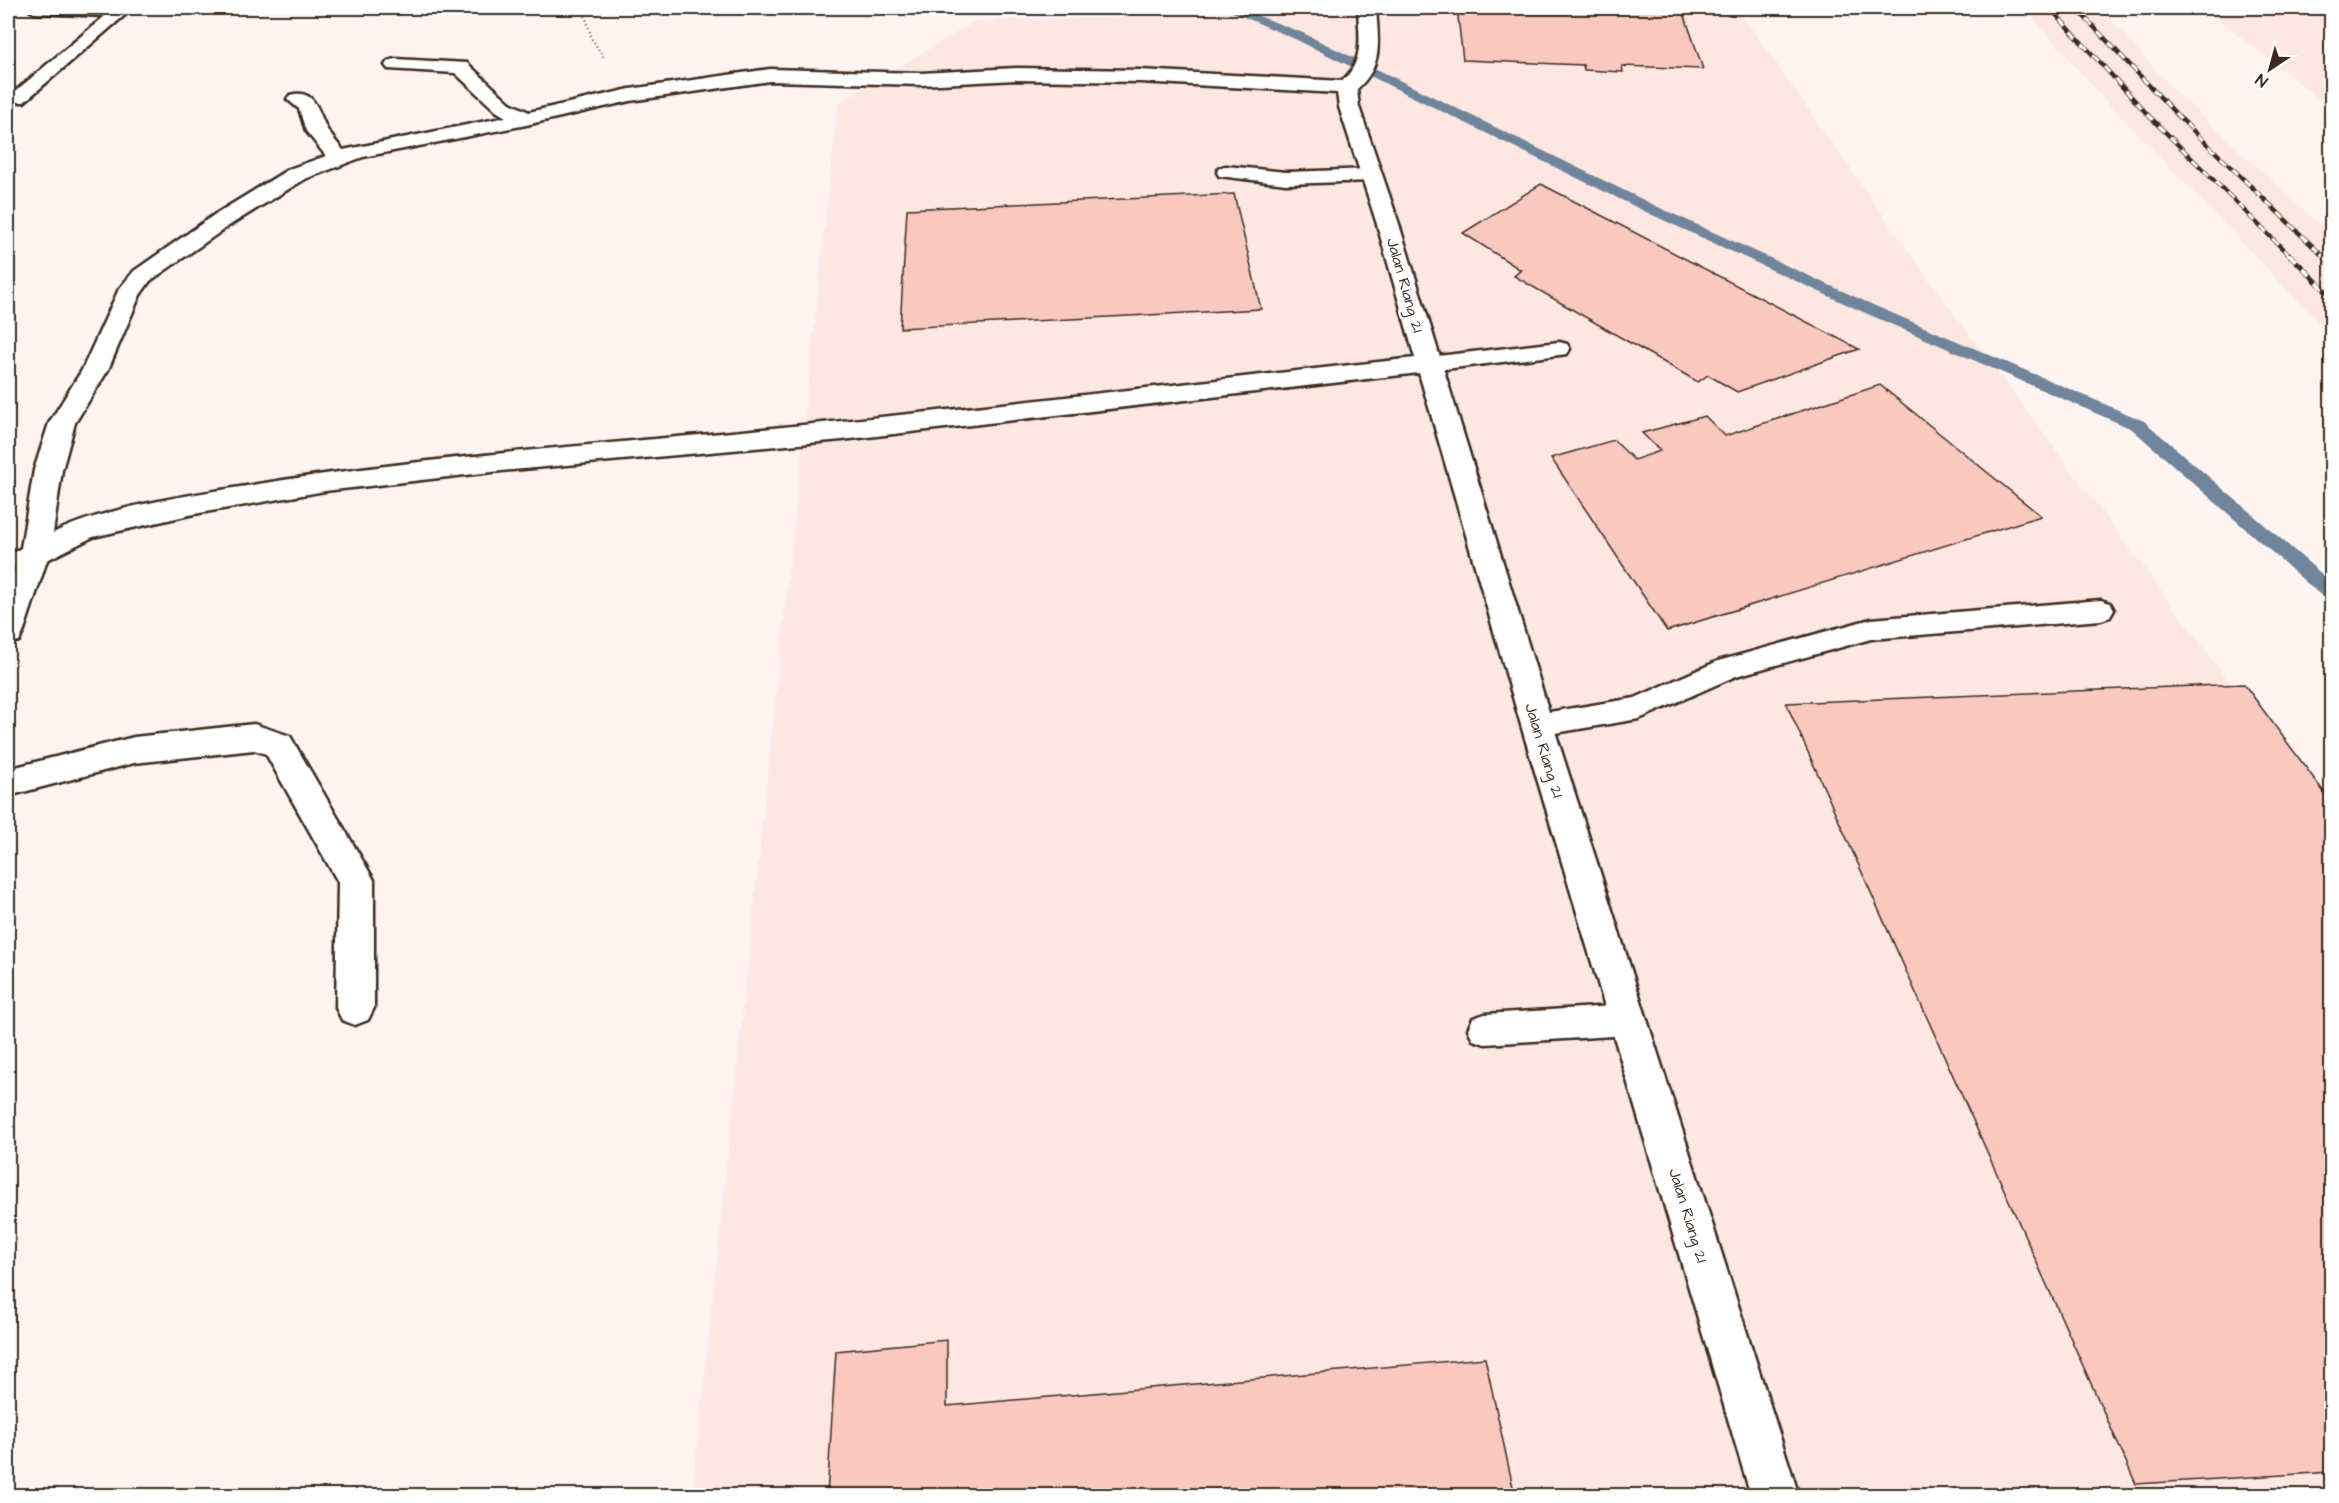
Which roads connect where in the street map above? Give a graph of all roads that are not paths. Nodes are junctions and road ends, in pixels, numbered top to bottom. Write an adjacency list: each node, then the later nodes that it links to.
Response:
1 (34, 8): 3 (lane)
2 (1367, 8): 5 (street, Jalan Riang 21)
3 (122, 10): 6 (lane)
4 (395, 65): 8 (street)
5 (1354, 80): 8 (street); 11 (street, Jalan Riang 21)
6 (18, 98)
7 (297, 99): 9 (street)
8 (526, 119): 9 (street)
9 (339, 159): 14 (street)
10 (1226, 172): 11 (lane)
11 (1372, 175): 13 (street, Jalan Riang 21)
12 (1559, 349): 13 (lane)
13 (1430, 364): 14 (street); 18 (street, Jalan Riang 21)
14 (35, 553): 15 (street); 17 (street)
15 (8, 568)
16 (2101, 610): 18 (lane)
17 (8, 633)
18 (1538, 725): 21 (street, Jalan Riang 21)
19 (8, 783): 20 (street)
20 (355, 1008)
21 (1629, 1020): 22 (lane); 23 (street, Jalan Riang 21)
22 (1485, 1029)
23 (1775, 1496)

